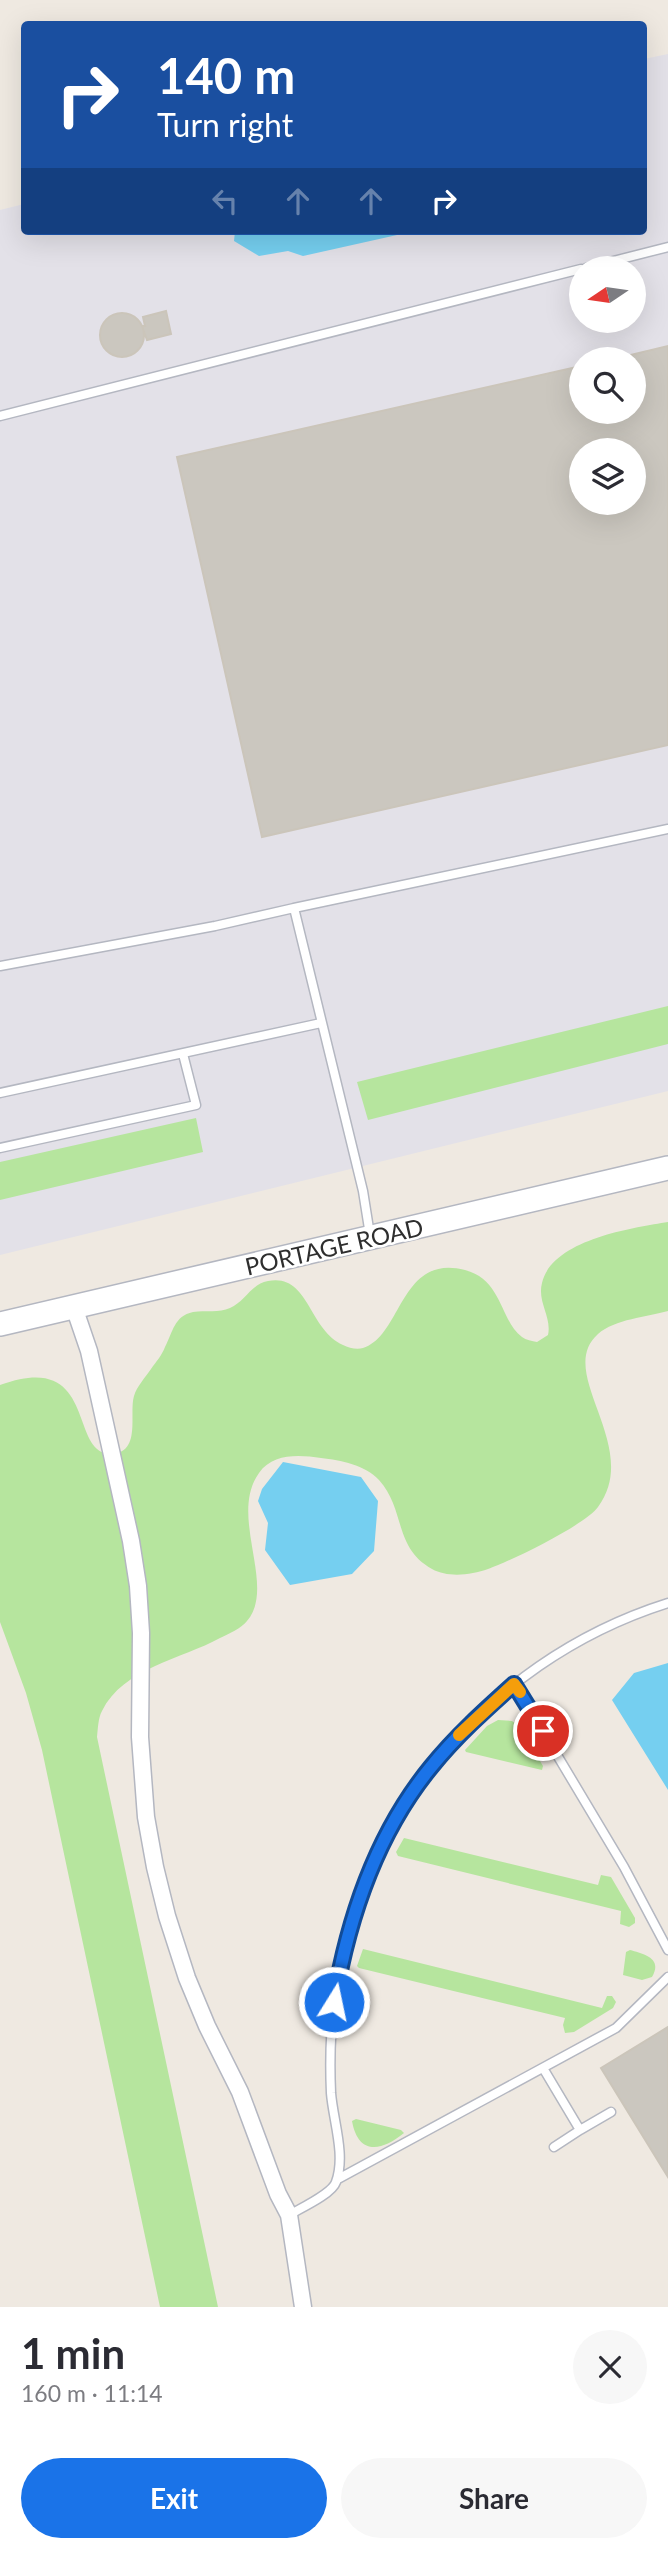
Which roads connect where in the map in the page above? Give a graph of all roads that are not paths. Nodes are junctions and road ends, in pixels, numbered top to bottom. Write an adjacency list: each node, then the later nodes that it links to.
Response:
1 (668, 247): 2 (lane)
2 (633, 256)
3 (569, 272): 4 (lane)
4 (0, 416)
5 (668, 829): 6 (lane)
6 (294, 908): 7 (lane); 8 (lane)
7 (0, 966)
8 (321, 1023): 9 (lane); 13 (lane)
9 (183, 1054): 10 (lane); 11 (lane)
10 (0, 1093)
11 (0, 1148)
12 (668, 1168): 13 (main road, PORTAGE ROAD)
13 (371, 1238): 14 (main road, PORTAGE ROAD)
14 (74, 1307): 15 (main road, PORTAGE ROAD); 25 (street)
15 (0, 1324)
16 (668, 1603): 17 (lane)
17 (514, 1684): 18 (lane); 24 (lane)
18 (668, 1950)
19 (668, 1977): 20 (lane)
20 (543, 2068): 22 (lane); 24 (lane)
21 (611, 2112): 22 (lane)
22 (580, 2130): 23 (lane)
23 (554, 2147)
24 (338, 2179): 25 (lane)
25 (289, 2215): 26 (street)
26 (303, 2307)

